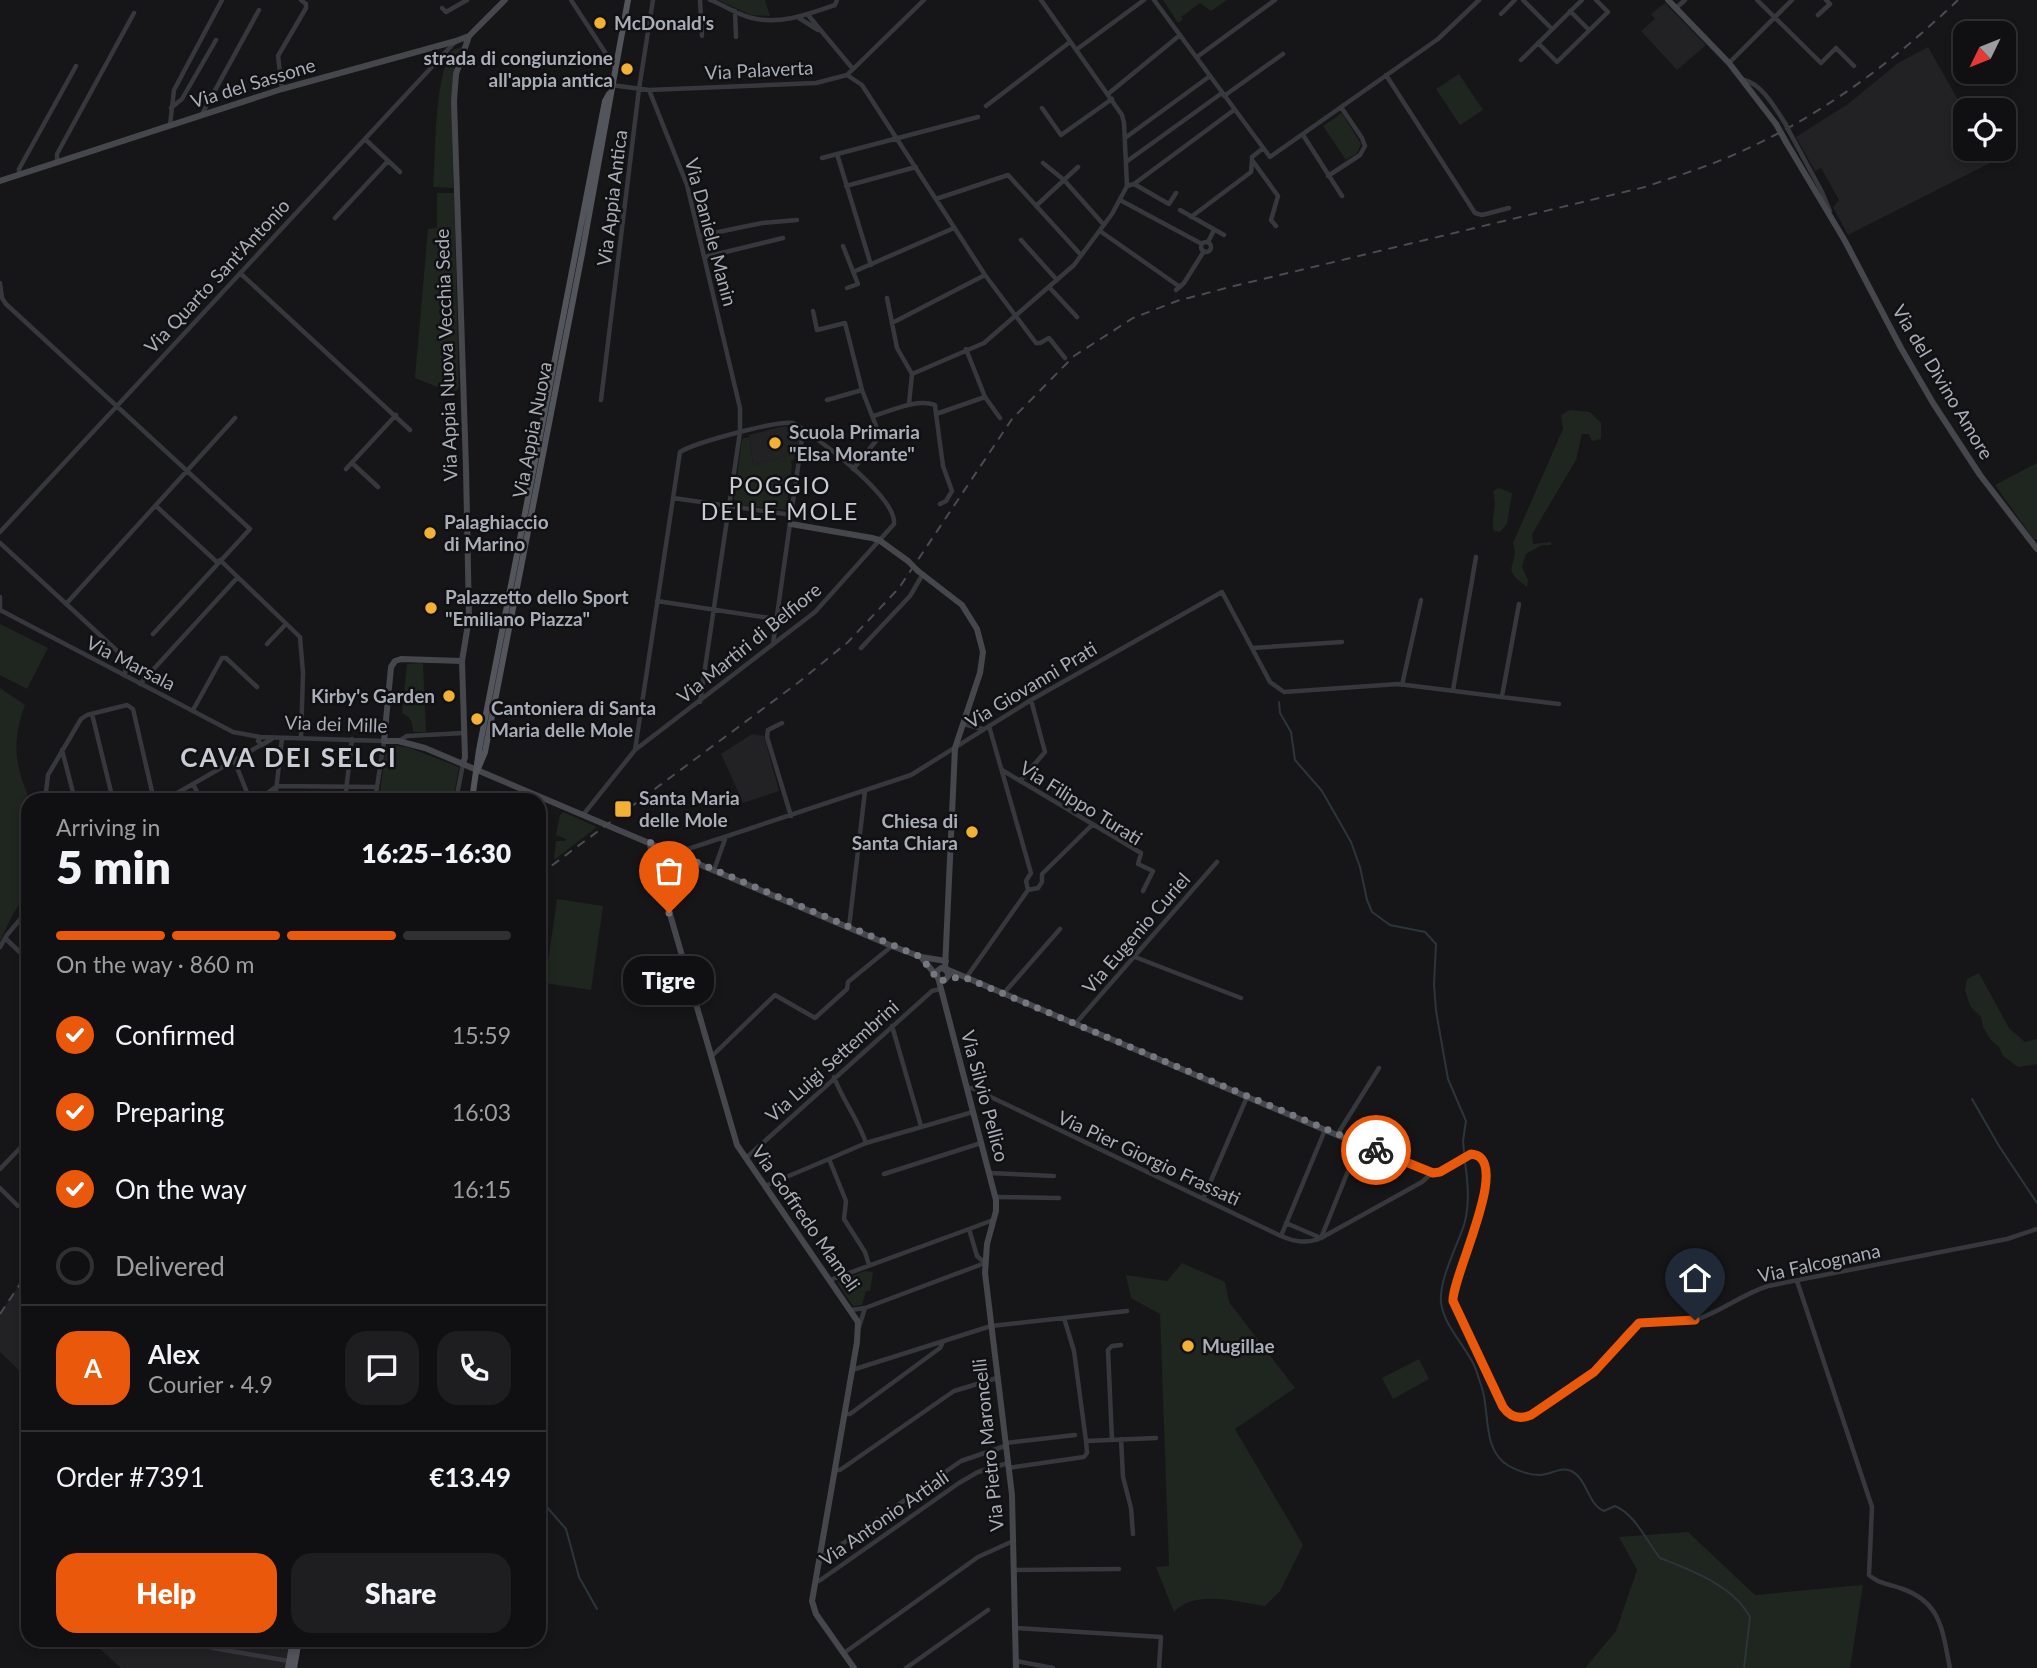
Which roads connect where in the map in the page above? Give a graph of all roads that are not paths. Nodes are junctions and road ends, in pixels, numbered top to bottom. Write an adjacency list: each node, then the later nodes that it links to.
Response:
1 (222, 0): 71 (street)
2 (301, 0): 64 (street)
3 (467, 0): 27 (street)
4 (505, 0): 43 (street, Via del Sassone)
5 (571, 0): 56 (street)
6 (630, 0): 56 (main road, Via Appia Nuova)
7 (653, 0): 65 (street, Via Appia Antica)
8 (700, 0): 44 (street)
9 (710, 0): 31 (street)
10 (837, 0): 35 (street)
11 (924, 0): 58 (street)
12 (1041, 0): 48 (street)
13 (1144, 0): 50 (street)
14 (1154, 0): 42 (street)
15 (1275, 0): 52 (street)
16 (1468, 0): 28 (street)
17 (1479, 0): 28 (street)
18 (1516, 0): 34 (street)
19 (1523, 0): 39 (street)
20 (1582, 0): 32 (street)
21 (1596, 0): 40 (street)
22 (1668, 0): 29 (street, Via del Divino Amore)
23 (1685, 0): 29 (street)
24 (1757, 0): 38 (street)
25 (1792, 0): 38 (street)
26 (1826, 0): 36 (street)
27 (442, 8)
28 (1473, 8): 60 (street)
29 (1676, 8): 54 (street, Via del Divino Amore)
30 (259, 10): 74 (street)
31 (735, 11): 37 (street); 45 (street)
32 (1570, 11): 39 (street); 40 (street)
33 (134, 13): 86 (street)
34 (1501, 14)
35 (808, 15): 37 (street); 41 (street)
36 (1818, 15)
37 (797, 17): 41 (street)
38 (1774, 18): 54 (street); 57 (street)
39 (1552, 29): 49 (street)
40 (1589, 30): 49 (street)
41 (821, 32): 58 (street)
42 (1180, 35): 52 (street); 68 (street)
43 (468, 36): 47 (street, Via del Sassone); 188 (street, Via Appia Nuova Vecchia Sede)
44 (702, 36)
45 (736, 37)
46 (216, 40): 71 (street)
47 (456, 41): 64 (street, Via del Sassone); 80 (street, Via Quarto Sant'Antonio)
48 (1070, 42): 50 (street); 69 (street)
49 (1538, 43): 53 (street)
50 (1076, 50): 68 (street)
51 (1283, 54): 67 (street)
52 (1197, 58): 61 (street)
53 (1521, 60)
54 (1729, 63): 62 (street, Via del Divino Amore)
55 (76, 66): 92 (street)
56 (614, 66): 63 (main road, Via Appia Nuova)
57 (1854, 66)
58 (853, 69): 59 (street)
59 (847, 75): 66 (street, Via Palaverta); 78 (street)
60 (1386, 75): 70 (street); 104 (street)
61 (1210, 76): 67 (street); 79 (street)
62 (1744, 80): 109 (street, Via del Divino Amore, bridge); 109 (street, Via del Divino Amore, bridge)
63 (611, 85): 65 (street, Via Palaverta); 217 (main road, Via Appia Nuova)
64 (282, 89): 74 (street, Via del Sassone)
65 (639, 89): 66 (street, Via Palaverta); 142 (street, Via Appia Antica)
66 (649, 90): 116 (street, Via Daniele Manin)
67 (1223, 94): 73 (street); 87 (street)
68 (1110, 96): 72 (street); 79 (street)
69 (986, 106)
70 (1341, 107): 77 (street); 93 (street)
71 (171, 108): 76 (street)
72 (1042, 108)
73 (1234, 110): 81 (street); 96 (street)
74 (202, 114): 76 (street, Via del Sassone)
75 (978, 117): 78 (street)
76 (170, 125): 86 (street, Via del Sassone)
77 (1303, 135): 81 (street); 93 (street)
78 (897, 138): 82 (street); 89 (street)
79 (1124, 138): 87 (street)
80 (365, 139): 85 (street); 125 (street, Via Quarto Sant'Antonio)
81 (1262, 149): 84 (street)
82 (837, 154): 83 (street); 97 (street)
83 (822, 158)
84 (1252, 160): 106 (street); 111 (street)
85 (388, 161): 91 (street); 107 (street)
86 (57, 162): 92 (street, Via del Sassone)
87 (1126, 162): 98 (street)
88 (1043, 163): 94 (street)
89 (916, 167): 97 (street); 101 (street)
90 (1078, 167): 94 (street)
91 (400, 172)
92 (19, 175): 95 (street, Via del Sassone)
93 (1328, 176): 100 (street)
94 (1064, 180): 103 (street); 110 (street)
95 (0, 181)
96 (1134, 184): 98 (street); 99 (street)
97 (846, 186): 124 (street)
98 (1127, 186): 102 (street)
99 (1176, 192)
100 (1342, 196)
101 (936, 199): 103 (street); 112 (street)
102 (1120, 200): 110 (street); 119 (street)
103 (1036, 206): 122 (street)
104 (1509, 208)
105 (1180, 211): 106 (street)
106 (1191, 217): 113 (street)
107 (335, 218)
108 (797, 219): 116 (street)
109 (1834, 222): 168 (street, Via del Divino Amore)
110 (1104, 225): 114 (street)
111 (1276, 226)
112 (954, 228): 124 (street); 127 (street)
113 (1214, 230): 115 (street); 119 (street)
114 (1100, 231): 121 (street); 122 (street)
115 (1224, 235)
116 (699, 236): 123 (street, Via Daniele Manin)
117 (783, 238): 123 (street)
118 (1020, 240): 128 (street)
119 (1205, 243): 121 (street); 121 (street)
120 (842, 246): 126 (street)
121 (1204, 251)
122 (1081, 255): 128 (street)
123 (705, 257): 153 (street, Via Daniele Manin)
124 (872, 265): 126 (street)
125 (240, 272): 144 (street, Via Quarto Sant'Antonio); 147 (street)
126 (853, 272): 131 (street)
127 (985, 275): 134 (street); 136 (street)
128 (1056, 281): 130 (street)
129 (0, 283): 144 (street)
130 (1049, 287): 134 (street); 135 (street)
131 (847, 288)
132 (887, 298): 136 (street)
133 (813, 311): 140 (street)
134 (1015, 315): 137 (street); 138 (street)
135 (1077, 317)
136 (892, 323): 139 (street)
137 (967, 349): 139 (street); 141 (street)
138 (1066, 358)
139 (912, 374): 145 (street)
140 (862, 390): 143 (street); 148 (street)
141 (985, 397): 146 (street); 150 (street)
142 (601, 400)
143 (827, 400)
144 (117, 405): 157 (street); 165 (street, Via Quarto Sant'Antonio)
145 (908, 405): 146 (street); 148 (street)
146 (936, 414): 160 (street)
147 (396, 415): 151 (street); 154 (street)
148 (873, 416): 156 (street)
149 (235, 418): 157 (street)
150 (1000, 418)
151 (410, 430)
152 (803, 430): 153 (street); 156 (street, Via Martiri di Belfiore); 163 (street)
153 (740, 432): 159 (street); 162 (street, Via Daniele Manin)
154 (352, 463): 155 (street); 158 (street)
155 (346, 469)
156 (853, 469): 166 (street, Via Martiri di Belfiore)
157 (188, 471): 161 (street); 170 (street)
158 (378, 487)
159 (673, 498): 162 (street); 175 (street)
160 (940, 503)
161 (156, 506): 170 (street); 176 (street)
162 (729, 506): 163 (street); 179 (street, Via Daniele Manin)
163 (792, 515): 164 (street)
164 (791, 524): 166 (street); 180 (street)
165 (0, 532)
166 (880, 540): 171 (street, bridge); 185 (street, Via Martiri di Belfiore)
167 (0, 543): 176 (street)
168 (2037, 550)
169 (1476, 557): 193 (street)
170 (219, 561): 172 (street); 182 (street)
171 (921, 573): 186 (street); 201 (street)
172 (237, 578): 181 (street); 190 (street)
173 (0, 597): 178 (street)
174 (1421, 600): 191 (street)
175 (657, 601): 179 (street); 213 (street)
176 (66, 604): 189 (street)
177 (1519, 604): 194 (street)
178 (0, 610): 189 (street, Via Marsala)
179 (714, 610): 180 (street); 196 (street, Via Daniele Manin)
180 (776, 619): 185 (street)
181 (286, 624): 184 (street); 206 (street)
182 (153, 634)
183 (1342, 642): 187 (street)
184 (267, 644)
185 (773, 644): 196 (street, Via Martiri di Belfiore)
186 (860, 648)
187 (1251, 648): 191 (street, Via Giovanni Prati); 195 (street, Via Giovanni Prati)
188 (462, 661): 202 (street); 204 (street, Via Appia Nuova Vecchia Sede)
189 (125, 676): 190 (street, Via Marsala)
190 (140, 684): 198 (street, Via Marsala)
191 (1402, 685): 193 (street, Via Giovanni Prati)
192 (257, 687): 198 (street)
193 (1452, 691): 194 (street, Via Giovanni Prati)
194 (1502, 696): 197 (street, Via Giovanni Prati)
195 (1031, 700): 203 (street, Via Giovanni Prati); 218 (street)
196 (700, 702): 213 (street, Via Martiri di Belfiore)
197 (1559, 704)
198 (193, 710): 208 (street, Via Marsala)
199 (92, 714): 212 (street); 226 (street); 227 (street)
200 (782, 723): 240 (street)
201 (963, 724): 203 (street); 211 (street)
202 (386, 727): 209 (street); 210 (street)
203 (986, 727): 211 (street, Via Giovanni Prati); 216 (street)
204 (464, 733): 210 (street, Via dei Mille); 215 (street, Via Appia Nuova Vecchia Sede)
205 (282, 738): 206 (street, Via dei Mille); 208 (street, Via dei Mille); 220 (street)
206 (301, 738): 207 (street, Via dei Mille)
207 (352, 739): 209 (street, Via dei Mille); 221 (street)
208 (260, 741): 214 (street, Via dei Mille)
209 (384, 741): 210 (street, Via dei Mille); 222 (street)
210 (398, 741): 215 (street, Via dei Mille)
211 (955, 748): 223 (street, Via Giovanni Prati); 258 (street)
212 (62, 750): 224 (street); 225 (street)
213 (635, 750): 239 (street, Via Martiri di Belfiore)
214 (234, 760): 219 (street, Via dei Mille); 230 (street)
215 (464, 761): 217 (street); 235 (street)
216 (1002, 770): 218 (street, Via Filippo Turati); 247 (street)
217 (477, 771): 236 (main road, Via Appia Nuova); 237 (street)
218 (1020, 781): 241 (street, Via Filippo Turati)
219 (193, 784): 228 (street, Via dei Mille); 229 (street)
220 (277, 786): 221 (street); 231 (street); 232 (street)
221 (346, 787): 222 (street); 233 (street)
222 (377, 788): 234 (street)
223 (865, 791): 240 (street, Via Giovanni Prati); 250 (street)
224 (46, 793)
225 (73, 793)
226 (111, 793)
227 (152, 793)
228 (177, 793)
229 (198, 793)
230 (247, 793)
231 (268, 793)
232 (276, 793)
233 (346, 793)
234 (377, 793)
235 (457, 793)
236 (473, 793)
237 (530, 793)
238 (546, 800): 239 (street)
239 (583, 815): 243 (street)
240 (791, 816): 242 (street, Via Giovanni Prati)
241 (1092, 825): 247 (street); 248 (street, Via Filippo Turati)
242 (726, 838): 244 (street, Via Giovanni Prati); 246 (street)
243 (649, 842): 244 (street); 267 (street, Via Goffredo Mameli)
244 (676, 853): 246 (street)
245 (1217, 862): 257 (street, Via Eugenio Curiel)
246 (714, 870): 250 (street)
247 (1028, 890): 260 (street)
248 (1143, 891)
249 (21, 919): 252 (street)
250 (849, 928): 253 (street)
251 (1060, 929): 263 (street)
252 (5, 938): 254 (street); 255 (street)
253 (892, 946): 256 (street); 267 (street)
254 (0, 947)
255 (21, 953)
256 (921, 957): 258 (street); 259 (street)
257 (1135, 957): 264 (street); 265 (street, Via Eugenio Curiel)
258 (946, 966): 259 (street); 260 (street); 261 (street)
259 (937, 977): 261 (street); 262 (street, Via Silvio Pellico)
260 (965, 977): 261 (street); 263 (street)
261 (947, 979)
262 (940, 989): 266 (street, Via Luigi Settembrini); 270 (street, Via Silvio Pellico)
263 (1004, 993): 265 (street)
264 (1241, 998)
265 (1076, 1023): 271 (street)
266 (892, 1026): 269 (street, Via Luigi Settembrini); 273 (street)
267 (710, 1058): 280 (street, Via Goffredo Mameli)
268 (1379, 1068): 275 (street)
269 (834, 1077): 276 (street); 280 (street, Via Luigi Settembrini)
270 (967, 1089): 272 (street, Via Silvio Pellico); 291 (street, Via Pier Giorgio Frassati)
271 (1248, 1096): 274 (street); 291 (street)
272 (973, 1112): 273 (street); 277 (street, Via Silvio Pellico)
273 (921, 1126): 276 (street)
274 (1325, 1130): 275 (street); 294 (street)
275 (1337, 1135): 278 (street)
276 (866, 1143): 281 (street)
277 (981, 1143): 284 (street, Via Silvio Pellico); 285 (street)
278 (1359, 1144): 283 (street); 298 (street)
279 (21, 1147): 282 (street)
280 (745, 1158): 287 (street, Via Goffredo Mameli)
281 (829, 1159): 287 (street); 300 (street)
282 (0, 1169)
283 (1436, 1172): 298 (street, Via Pier Giorgio Frassati); 302 (street, Via Falcognana)
284 (989, 1173): 286 (street); 289 (street, Via Silvio Pellico)
285 (884, 1174)
286 (1054, 1176)
287 (765, 1186): 301 (street, Via Goffredo Mameli)
288 (0, 1188): 292 (street)
289 (996, 1197): 290 (street); 293 (street, Via Silvio Pellico)
290 (1059, 1198)
291 (1203, 1199): 297 (street, Via Pier Giorgio Frassati)
292 (18, 1206)
293 (993, 1220): 295 (street); 299 (street, Via Pietro Maroncelli)
294 (1286, 1223): 297 (street); 298 (street)
295 (970, 1229): 299 (street); 300 (street)
296 (2035, 1230): 302 (street, Via Falcognana)
297 (1281, 1236): 298 (street, Via Pier Giorgio Frassati)
298 (1321, 1238)
299 (985, 1263): 303 (street); 307 (street, Via Pietro Maroncelli)
300 (869, 1265): 301 (street)
301 (830, 1280): 304 (street, Via Goffredo Mameli)
302 (1797, 1281): 341 (street)
303 (865, 1307): 304 (street); 308 (street, Via Goffredo Mameli)
304 (851, 1310): 308 (street, Via Goffredo Mameli)
305 (1127, 1311): 306 (street)
306 (1064, 1318): 307 (street); 318 (street)
307 (991, 1326): 309 (street); 312 (street, Via Pietro Maroncelli)
308 (858, 1328): 311 (street, Via Goffredo Mameli)
309 (943, 1342): 311 (street); 313 (street)
310 (1121, 1345): 317 (street)
311 (852, 1370): 313 (street, Via Goffredo Mameli)
312 (997, 1378): 319 (street, Via Pietro Maroncelli); 321 (street)
313 (844, 1414): 321 (street, Via Goffredo Mameli)
314 (1075, 1435): 319 (street)
315 (1156, 1438): 316 (street)
316 (1121, 1439): 317 (street); 322 (street)
317 (1112, 1440): 318 (street)
318 (1086, 1441): 320 (street, Via Antonio Artiali)
319 (1005, 1445): 320 (street, Via Pietro Maroncelli); 324 (street)
320 (1008, 1466): 323 (street, Via Pietro Maroncelli); 327 (street, Via Antonio Artiali)
321 (834, 1470): 324 (street, Via Goffredo Mameli)
322 (1133, 1534)
323 (1014, 1541): 326 (street, Via Pietro Maroncelli); 333 (street)
324 (818, 1559): 327 (street, Via Goffredo Mameli)
325 (1119, 1569): 326 (street)
326 (1015, 1570): 329 (street, Via Pietro Maroncelli)
327 (816, 1580): 333 (street, Via Goffredo Mameli)
328 (988, 1610): 338 (street)
329 (1016, 1628): 335 (street, Via Pietro Maroncelli); 340 (street)
330 (209, 1647): 334 (street)
331 (292, 1647): 334 (main road)
332 (298, 1647): 336 (main road)
333 (844, 1653): 337 (street, Via Goffredo Mameli)
334 (288, 1665)
335 (1016, 1665): 339 (street)
336 (294, 1668)
337 (854, 1668)
338 (906, 1668)
339 (1053, 1668)
340 (1159, 1668)
341 (1950, 1668)

